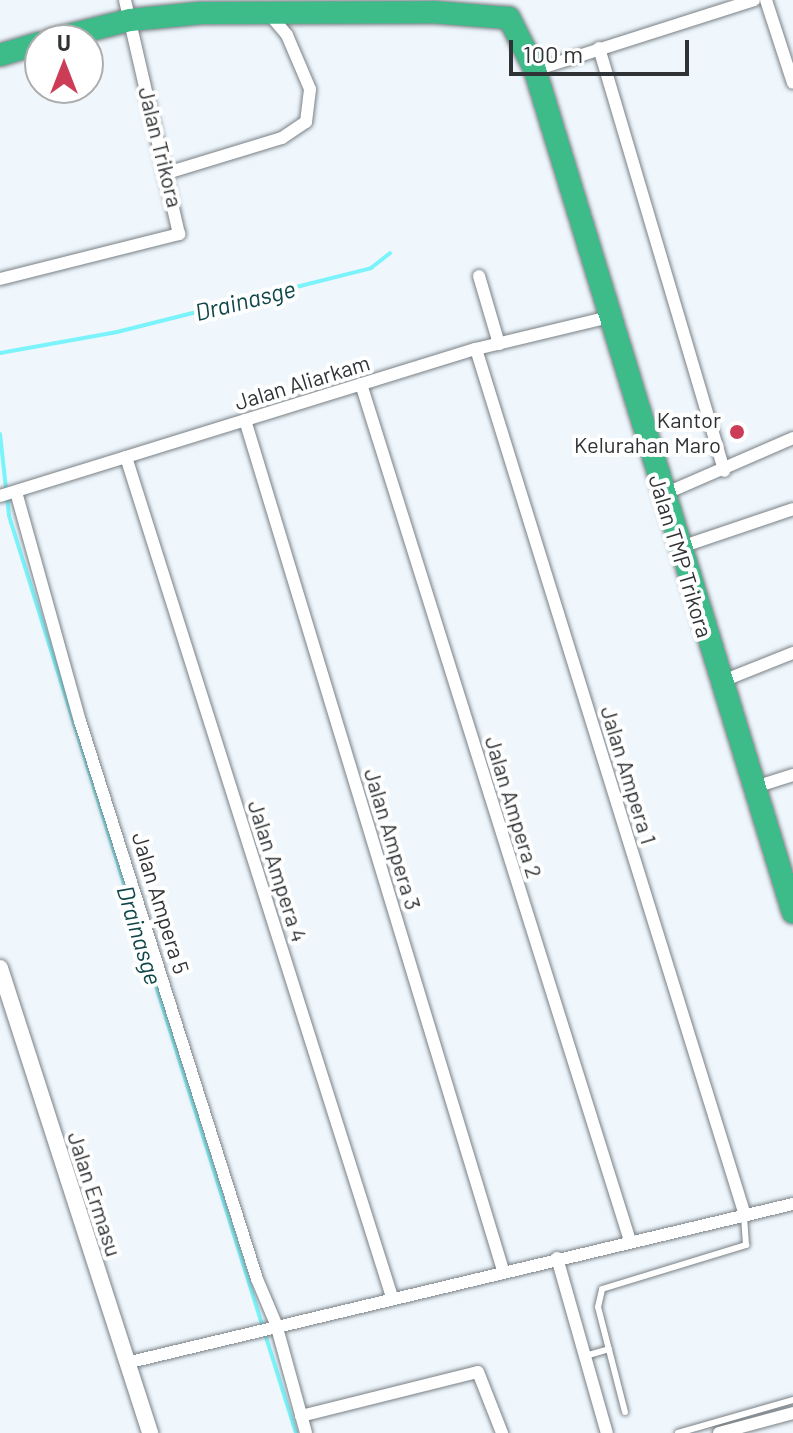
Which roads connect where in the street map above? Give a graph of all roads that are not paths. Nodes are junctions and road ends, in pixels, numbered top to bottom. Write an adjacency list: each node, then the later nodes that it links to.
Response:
1 (754, 0): 9 (street)
2 (766, 0): 12 (street)
3 (355, 6): 4 (highway); 5 (highway)
4 (277, 7): 6 (highway); 13 (street)
5 (510, 9): 11 (highway, Jalan TMP Trikora)
6 (127, 10): 7 (highway); 13 (street, Jalan Trikora)
7 (91, 24)
8 (24, 48): 10 (highway)
9 (599, 48): 11 (street); 23 (street)
10 (0, 55)
11 (535, 70): 16 (highway, Jalan TMP Trikora)
12 (793, 83)
13 (167, 173): 15 (street, Jalan Trikora)
14 (479, 276): 17 (street)
15 (0, 279)
16 (609, 317): 17 (street, Jalan Aliarkam); 25 (highway, Jalan TMP Trikora)
17 (499, 344): 18 (street, Jalan Aliarkam)
18 (476, 349): 19 (street, Jalan Aliarkam); 36 (street, Jalan Ampera 1)
19 (361, 384): 20 (street, Jalan Aliarkam); 37 (street, Jalan Ampera 2)
20 (245, 420): 22 (street, Jalan Aliarkam); 39 (street, Jalan Ampera 3)
21 (793, 438): 23 (street)
22 (126, 457): 24 (street, Jalan Aliarkam); 40 (street, Jalan Ampera 4)
23 (724, 471): 25 (street)
24 (9, 494): 41 (street, Jalan Ampera 5)
25 (662, 495): 27 (highway, Jalan TMP Trikora)
26 (793, 509): 27 (street)
27 (678, 548): 29 (highway, Jalan TMP Trikora)
28 (793, 653): 29 (street)
29 (720, 682): 31 (highway, Jalan TMP Trikora)
30 (793, 775): 31 (street)
31 (752, 788): 32 (highway, Jalan TMP Trikora)
32 (792, 908)
33 (0, 968): 34 (street, Jalan Ermasu)
34 (5, 997): 44 (street, Jalan Ermasu)
35 (793, 1204): 36 (street)
36 (744, 1212): 37 (street); 42 (lane)
37 (630, 1241): 38 (street)
38 (557, 1258): 39 (street); 43 (street)
39 (503, 1270): 40 (street)
40 (392, 1297): 41 (street)
41 (276, 1324): 44 (street); 48 (street, Jalan Ampera 5)
42 (609, 1349): 43 (lane); 46 (lane)
43 (585, 1356): 52 (street)
44 (126, 1363): 49 (street, Jalan Ermasu)
45 (793, 1400): 53 (lane)
46 (625, 1412)
47 (793, 1413): 54 (street)
48 (301, 1416): 50 (street, Jalan Ampera 5); 51 (street)
49 (150, 1433)
50 (306, 1433)
51 (502, 1433)
52 (607, 1433)
53 (678, 1433)
54 (719, 1433)

